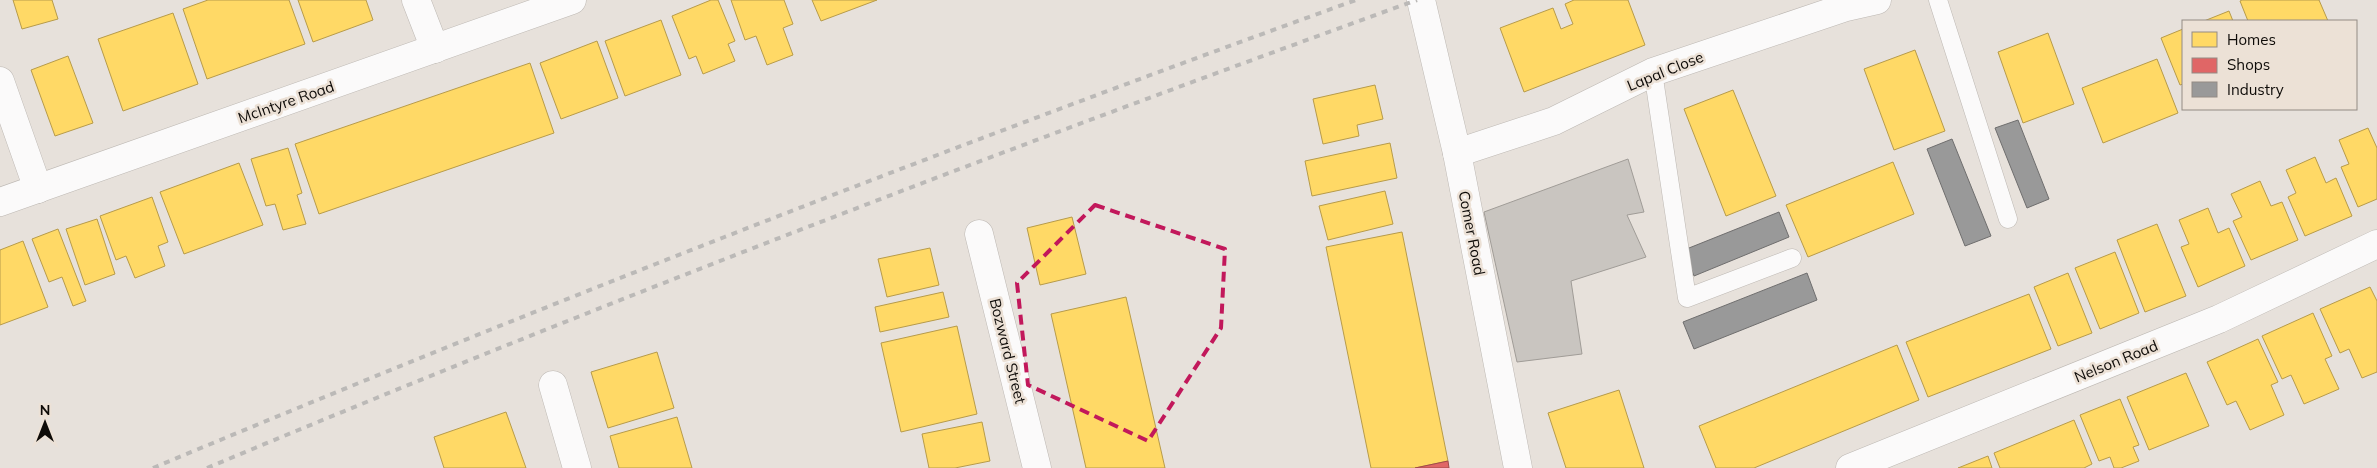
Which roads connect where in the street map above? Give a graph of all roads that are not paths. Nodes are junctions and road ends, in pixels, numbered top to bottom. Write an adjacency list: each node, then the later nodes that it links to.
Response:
1 (416, 0): 6 (street)
2 (572, 0): 6 (street, McIntyre Road)
3 (1421, 0): 9 (street, Comer Road)
4 (1877, 0): 7 (street, Lapal Close)
5 (1938, 0): 12 (lane)
6 (435, 49): 10 (street, McIntyre Road)
7 (1653, 72): 9 (street, Lapal Close); 15 (lane)
8 (0, 82): 10 (street)
9 (1457, 153): 19 (street, Comer Road)
10 (38, 189): 11 (street, McIntyre Road)
11 (0, 202)
12 (2008, 219)
13 (978, 234): 18 (street, Bozward Street)
14 (2377, 244): 20 (street, Nelson Road)
15 (1792, 258)
16 (553, 385): 17 (street)
17 (577, 468)
18 (1037, 468)
19 (1518, 468)
20 (1850, 468)

